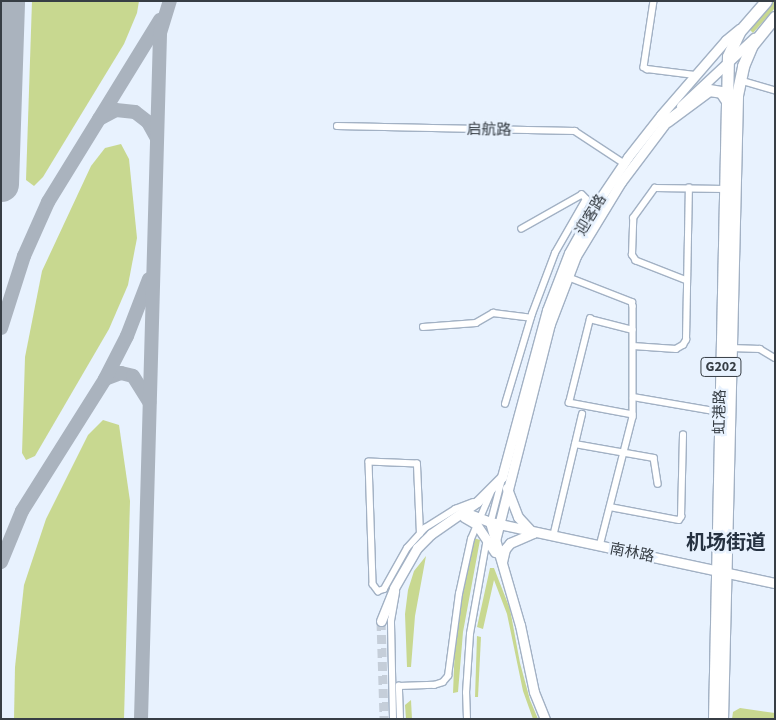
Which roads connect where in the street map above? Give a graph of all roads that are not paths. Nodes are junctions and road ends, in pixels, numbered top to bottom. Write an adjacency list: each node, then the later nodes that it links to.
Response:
1 (654, 1): 7 (street)
2 (766, 1): 4 (highway, 迎客路 / G202)
3 (775, 17): 5 (highway, 迎客路 / G202)
4 (748, 22): 6 (highway, 虹港路 / G202); 7 (main road, 迎客路)
5 (764, 30): 6 (main road, 迎客路); 8 (highway, 虹港路 / G202)
6 (728, 62): 10 (highway, 虹港路 / G202); 11 (main road, 迎客路)
7 (695, 75): 13 (main road, 迎客路)
8 (739, 80): 9 (street); 25 (highway, 虹港路 / G202)
9 (775, 90)
10 (728, 101): 11 (highway); 15 (highway, 虹港路 / G202)
11 (667, 120): 13 (main road, 迎客路)
12 (337, 126): 13 (street, 启航路)
13 (627, 166): 18 (main road, 迎客路); 19 (main road, 迎客路)
14 (689, 188): 15 (street); 20 (street); 20 (street)
15 (726, 189): 29 (highway, 虹港路 / G202)
16 (522, 229): 17 (street)
17 (555, 253): 18 (street); 21 (street)
18 (568, 260): 35 (main road, 迎客路)
19 (568, 278): 23 (street); 38 (main road, 迎客路)
20 (687, 281): 24 (street)
21 (531, 318): 22 (street); 28 (street)
22 (422, 327)
23 (633, 330): 24 (street); 31 (street)
24 (633, 346): 27 (street)
25 (731, 348): 26 (street); 50 (highway, 虹港路 / G202)
26 (775, 358)
27 (633, 397): 29 (street); 31 (street)
28 (505, 404)
29 (720, 412): 50 (highway, 虹港路 / G202)
30 (582, 414): 33 (street)
31 (633, 415): 34 (street)
32 (684, 435): 40 (street)
33 (575, 444): 34 (street); 46 (street)
34 (625, 452): 36 (street); 40 (street)
35 (502, 476): 37 (main road, 迎客路); 43 (street)
36 (658, 484)
37 (494, 488): 39 (main road, 迎客路); 42 (street)
38 (507, 488): 43 (main road, 迎客路); 44 (main road)
39 (477, 502): 41 (main road, 迎客路); 45 (street)
40 (610, 507): 48 (street)
41 (462, 514): 42 (main road, 南林路); 51 (main road, 迎客路)
42 (477, 521): 43 (main road, 南林路); 47 (main road); 55 (street)
43 (494, 523): 44 (main road, 南林路); 47 (main road)
44 (533, 533): 46 (main road, 南林路); 49 (main road)
45 (420, 534): 45 (street)
46 (553, 537): 48 (main road, 南林路)
47 (491, 539): 49 (main road); 56 (street)
48 (600, 546): 50 (main road, 南林路)
49 (502, 565): 57 (main road)
50 (721, 570): 52 (main road, 南林路); 58 (highway, 虹港路 / G202); 59 (highway, 虹港路 / G202)
51 (401, 574): 53 (main road, 迎客路); 54 (street)
52 (775, 583)
53 (381, 621)
54 (393, 719)
55 (400, 719)
56 (467, 719)
57 (545, 719)
58 (714, 719)
59 (722, 719)

